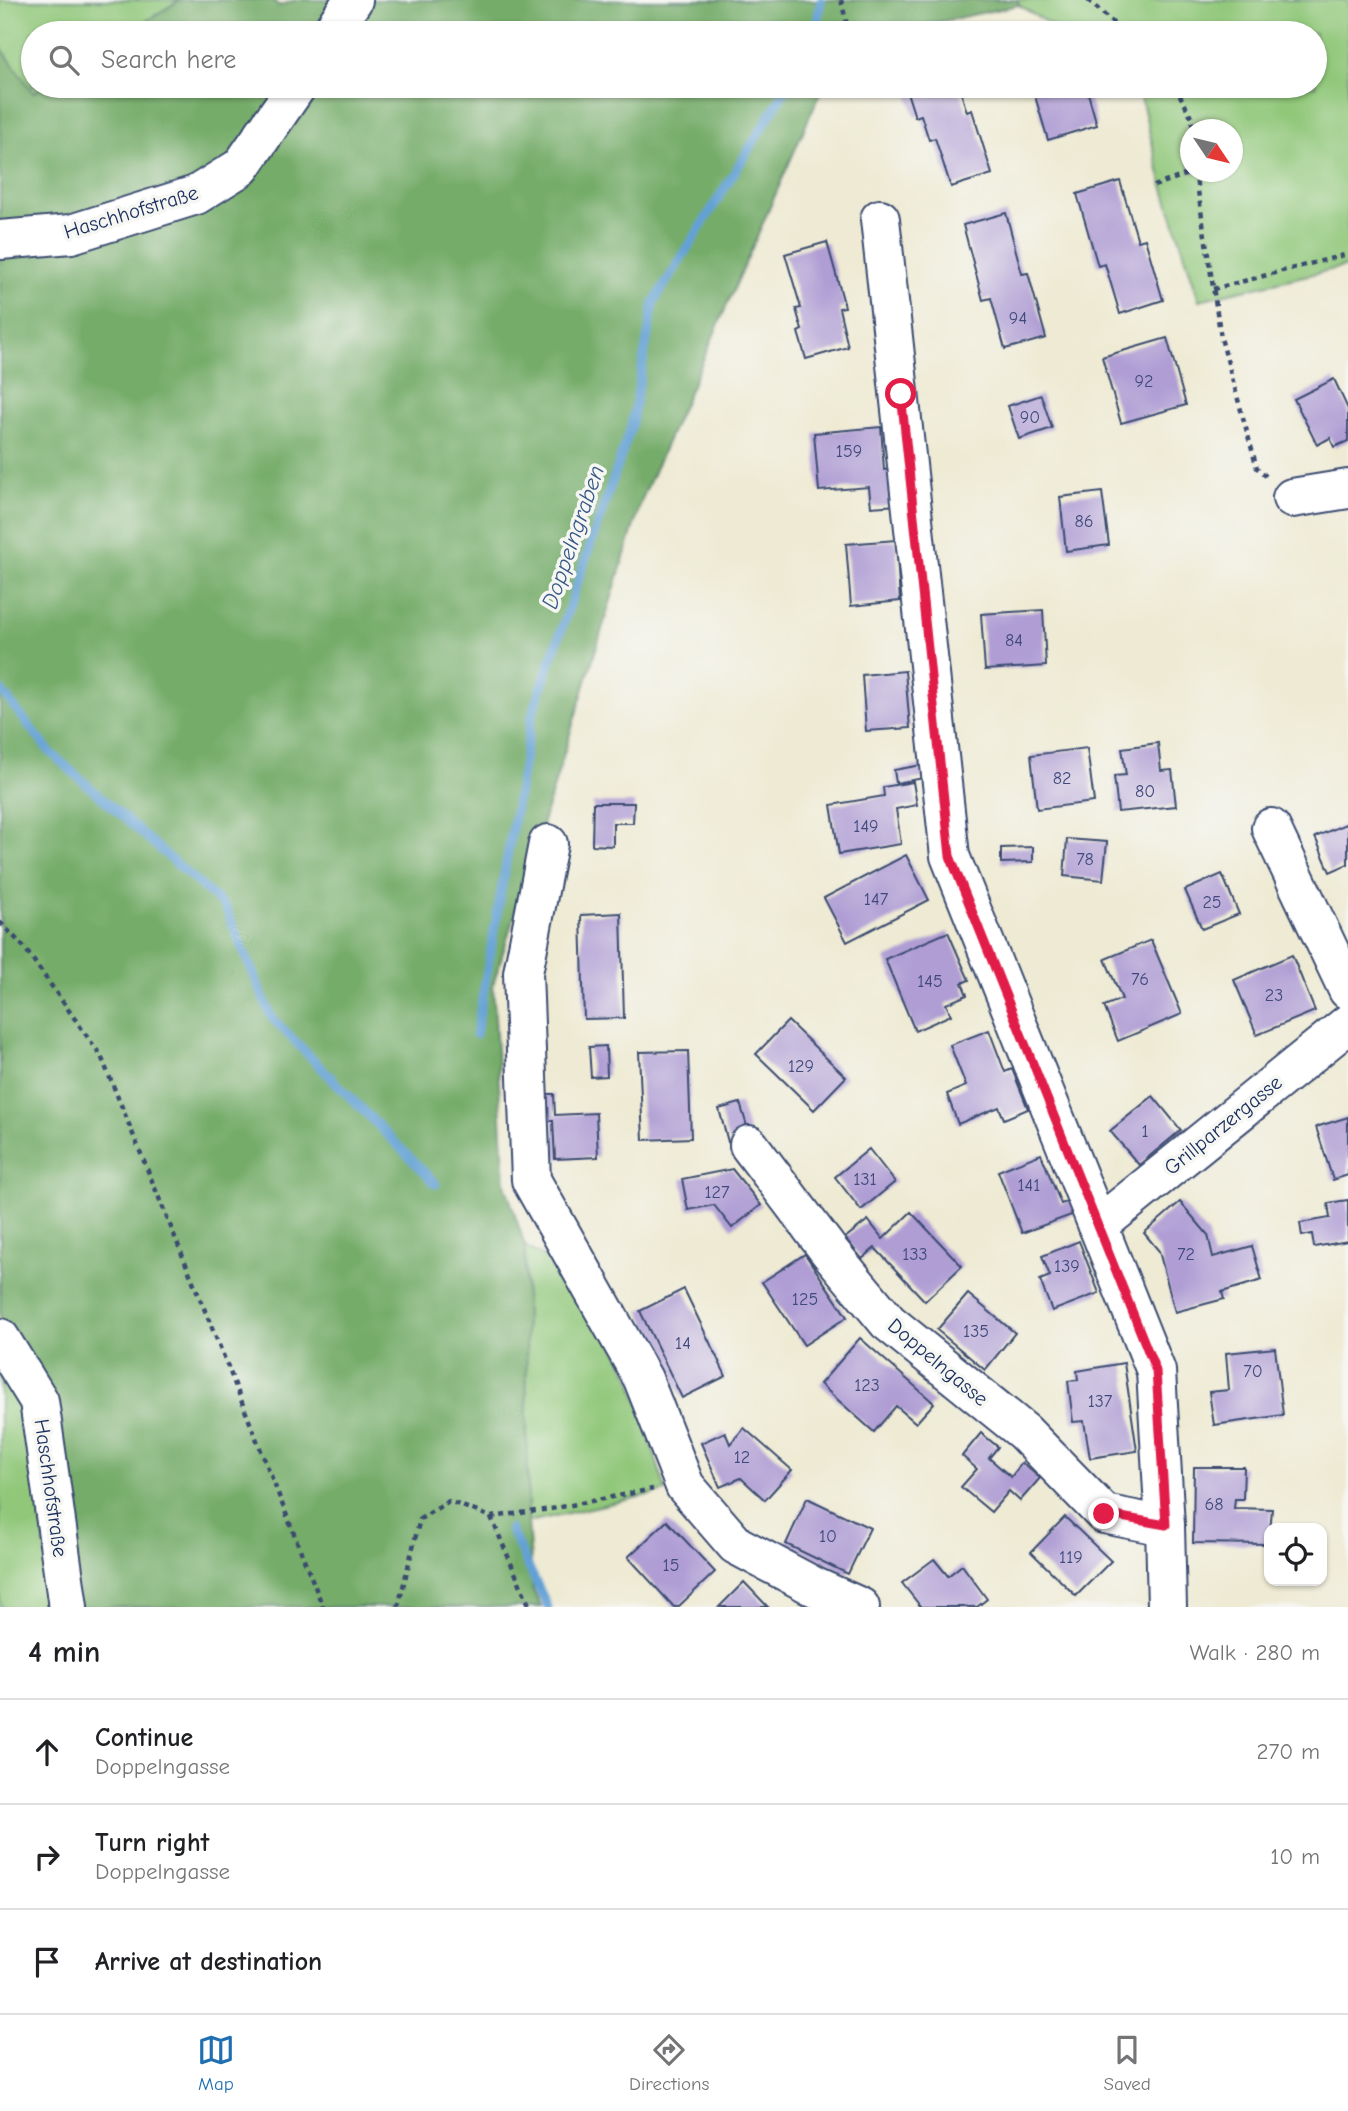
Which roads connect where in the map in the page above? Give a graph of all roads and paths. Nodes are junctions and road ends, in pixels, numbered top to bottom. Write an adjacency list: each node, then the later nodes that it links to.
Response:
1 (353, 0): 4 (street)
2 (841, 0): 5 (path)
3 (1088, 0): 6 (path)
4 (339, 21)
5 (846, 21)
6 (1111, 21)
7 (289, 98): 14 (street, Haschhofstraße)
8 (1181, 98): 9 (path)
9 (1192, 119)
10 (1180, 177): 12 (path)
11 (1196, 182): 16 (path)
12 (1154, 186)
13 (880, 219): 25 (street)
14 (0, 240)
15 (1348, 254): 16 (path)
16 (1213, 289): 18 (path)
17 (1348, 489): 18 (street)
18 (1292, 498)
19 (1271, 828): 22 (street)
20 (548, 844): 27 (street)
21 (0, 922): 31 (path)
22 (1348, 990)
23 (1348, 1024): 25 (street, Grillparzergasse)
24 (749, 1145): 29 (street, Doppelngasse)
25 (1098, 1226): 29 (street)
26 (0, 1338): 30 (street, Haschhofstraße)
27 (685, 1486): 28 (path); 34 (street)
28 (491, 1517): 32 (path); 33 (path)
29 (1166, 1525): 35 (street)
30 (68, 1607)
31 (323, 1607)
32 (398, 1607)
33 (530, 1607)
34 (860, 1607)
35 (1167, 1607)

